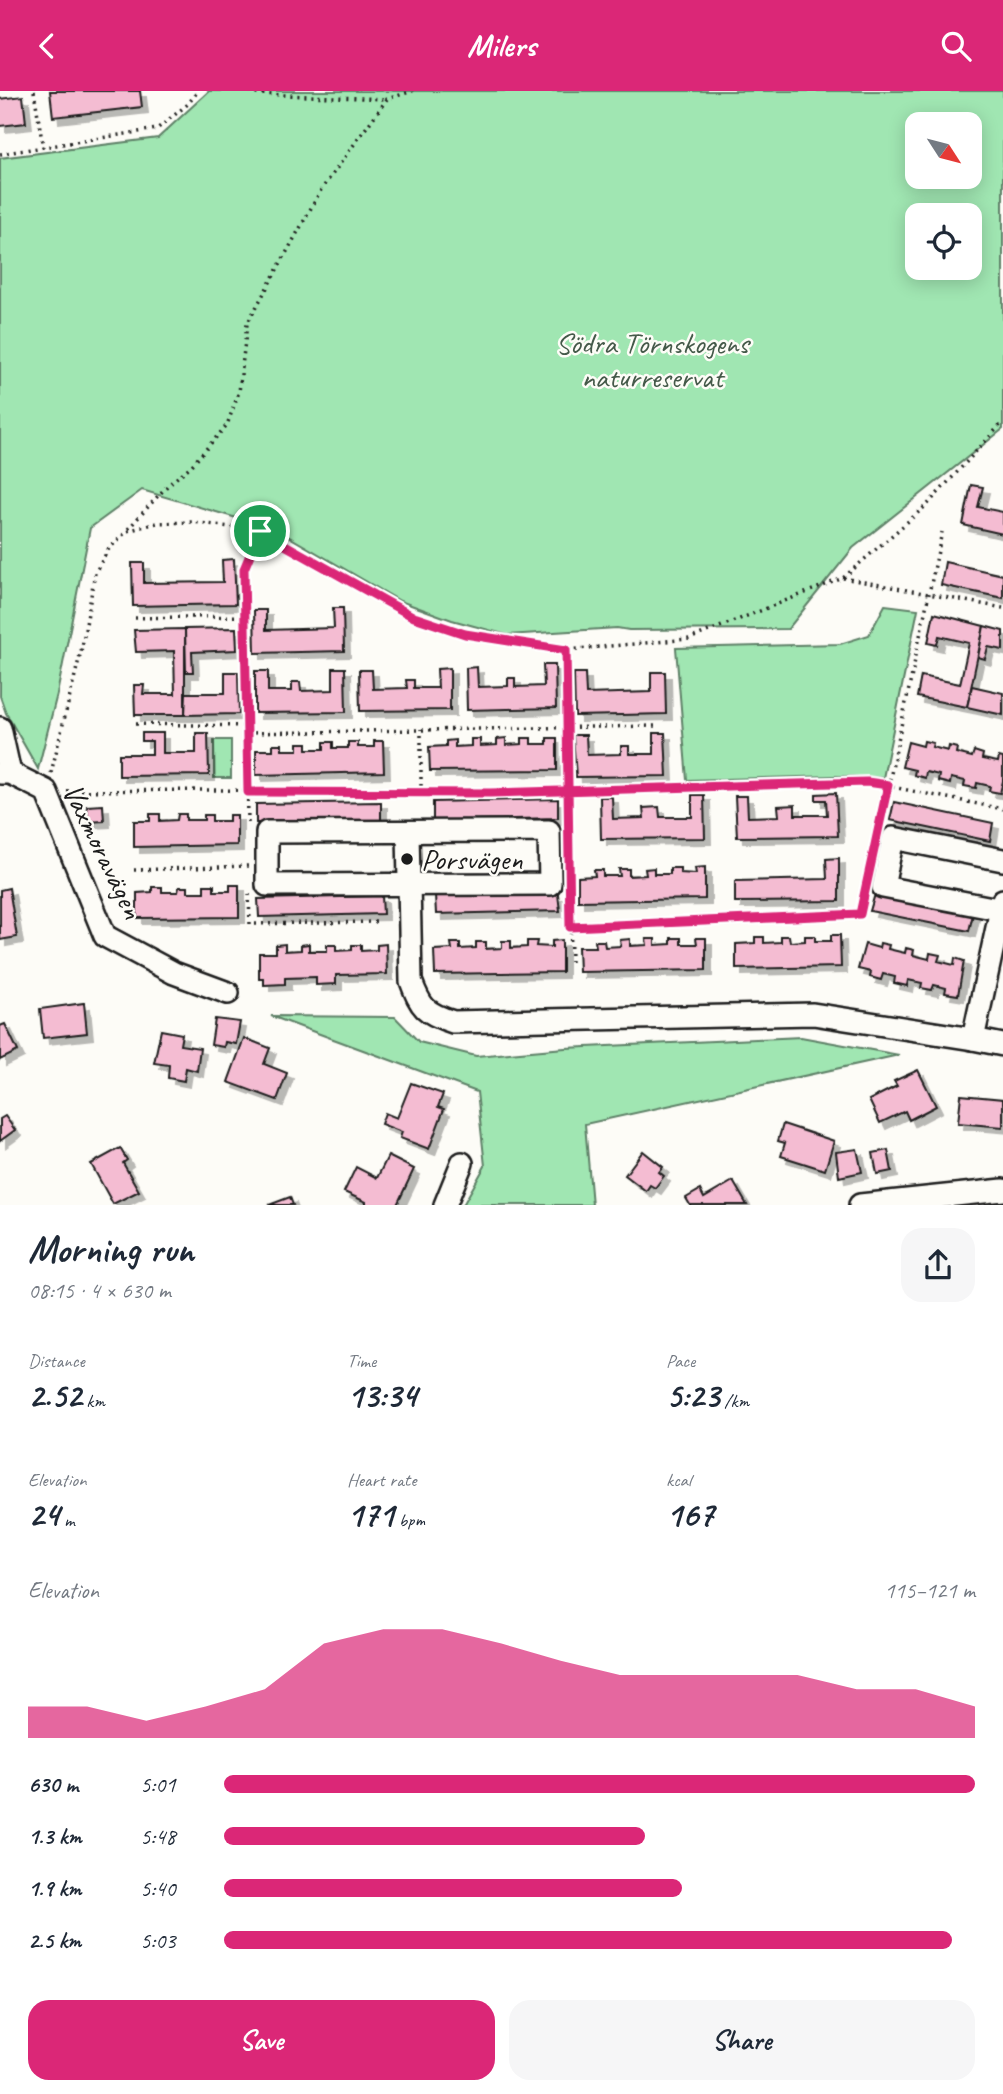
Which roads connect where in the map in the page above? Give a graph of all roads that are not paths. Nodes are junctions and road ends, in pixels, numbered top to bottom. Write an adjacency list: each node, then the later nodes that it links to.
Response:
1 (0, 728): 2 (street)
2 (5, 773): 7 (street, Vaxmoravägen)
3 (408, 832): 5 (street); 5 (street); 5 (street)
4 (1003, 860): 6 (street)
5 (408, 885): 8 (street)
6 (1002, 907): 8 (street)
7 (228, 993)
8 (973, 1039): 9 (street)
9 (1003, 1045)
10 (462, 1163): 12 (street)
11 (1003, 1190): 13 (street)
12 (445, 1205)
13 (860, 1205)

